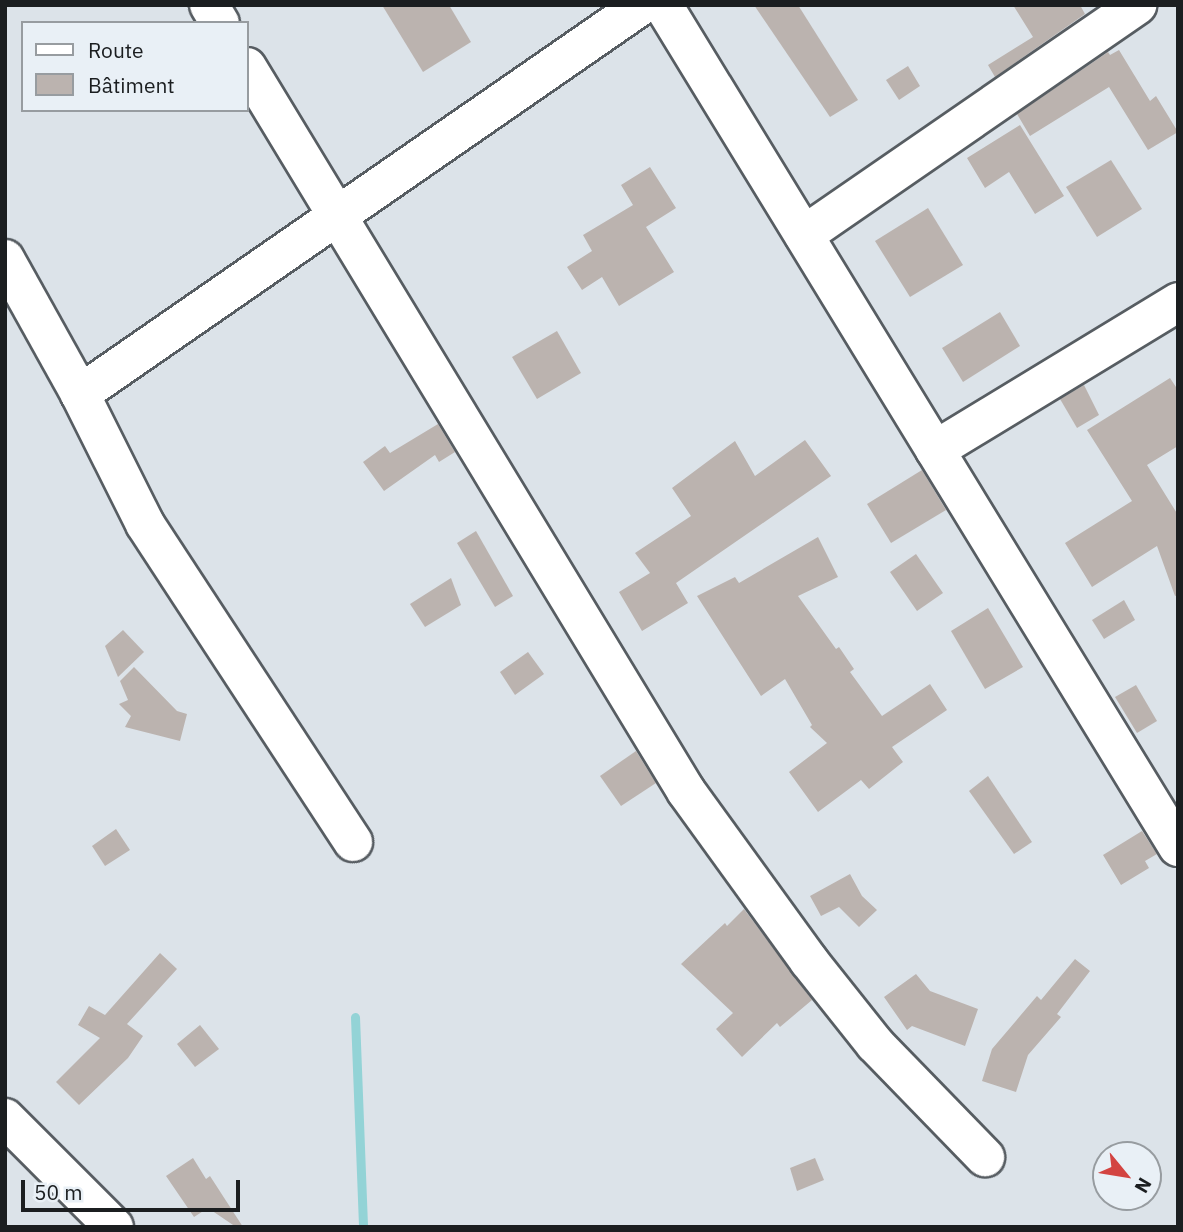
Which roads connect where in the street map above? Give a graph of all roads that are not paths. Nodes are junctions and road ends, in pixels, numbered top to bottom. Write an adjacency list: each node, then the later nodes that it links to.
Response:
1 (209, 5): 5 (street)
2 (642, 5): 7 (street)
3 (663, 5): 8 (street)
4 (1137, 5): 8 (street)
5 (219, 21)
6 (248, 69): 7 (street)
7 (337, 214): 11 (street); 16 (street)
8 (804, 235): 12 (street)
9 (5, 259): 11 (street)
10 (1178, 302): 12 (street)
11 (80, 394): 13 (street)
12 (935, 450): 14 (street)
13 (353, 842)
14 (1178, 847)
15 (5, 1118): 17 (street)
16 (985, 1157)
17 (114, 1227)

